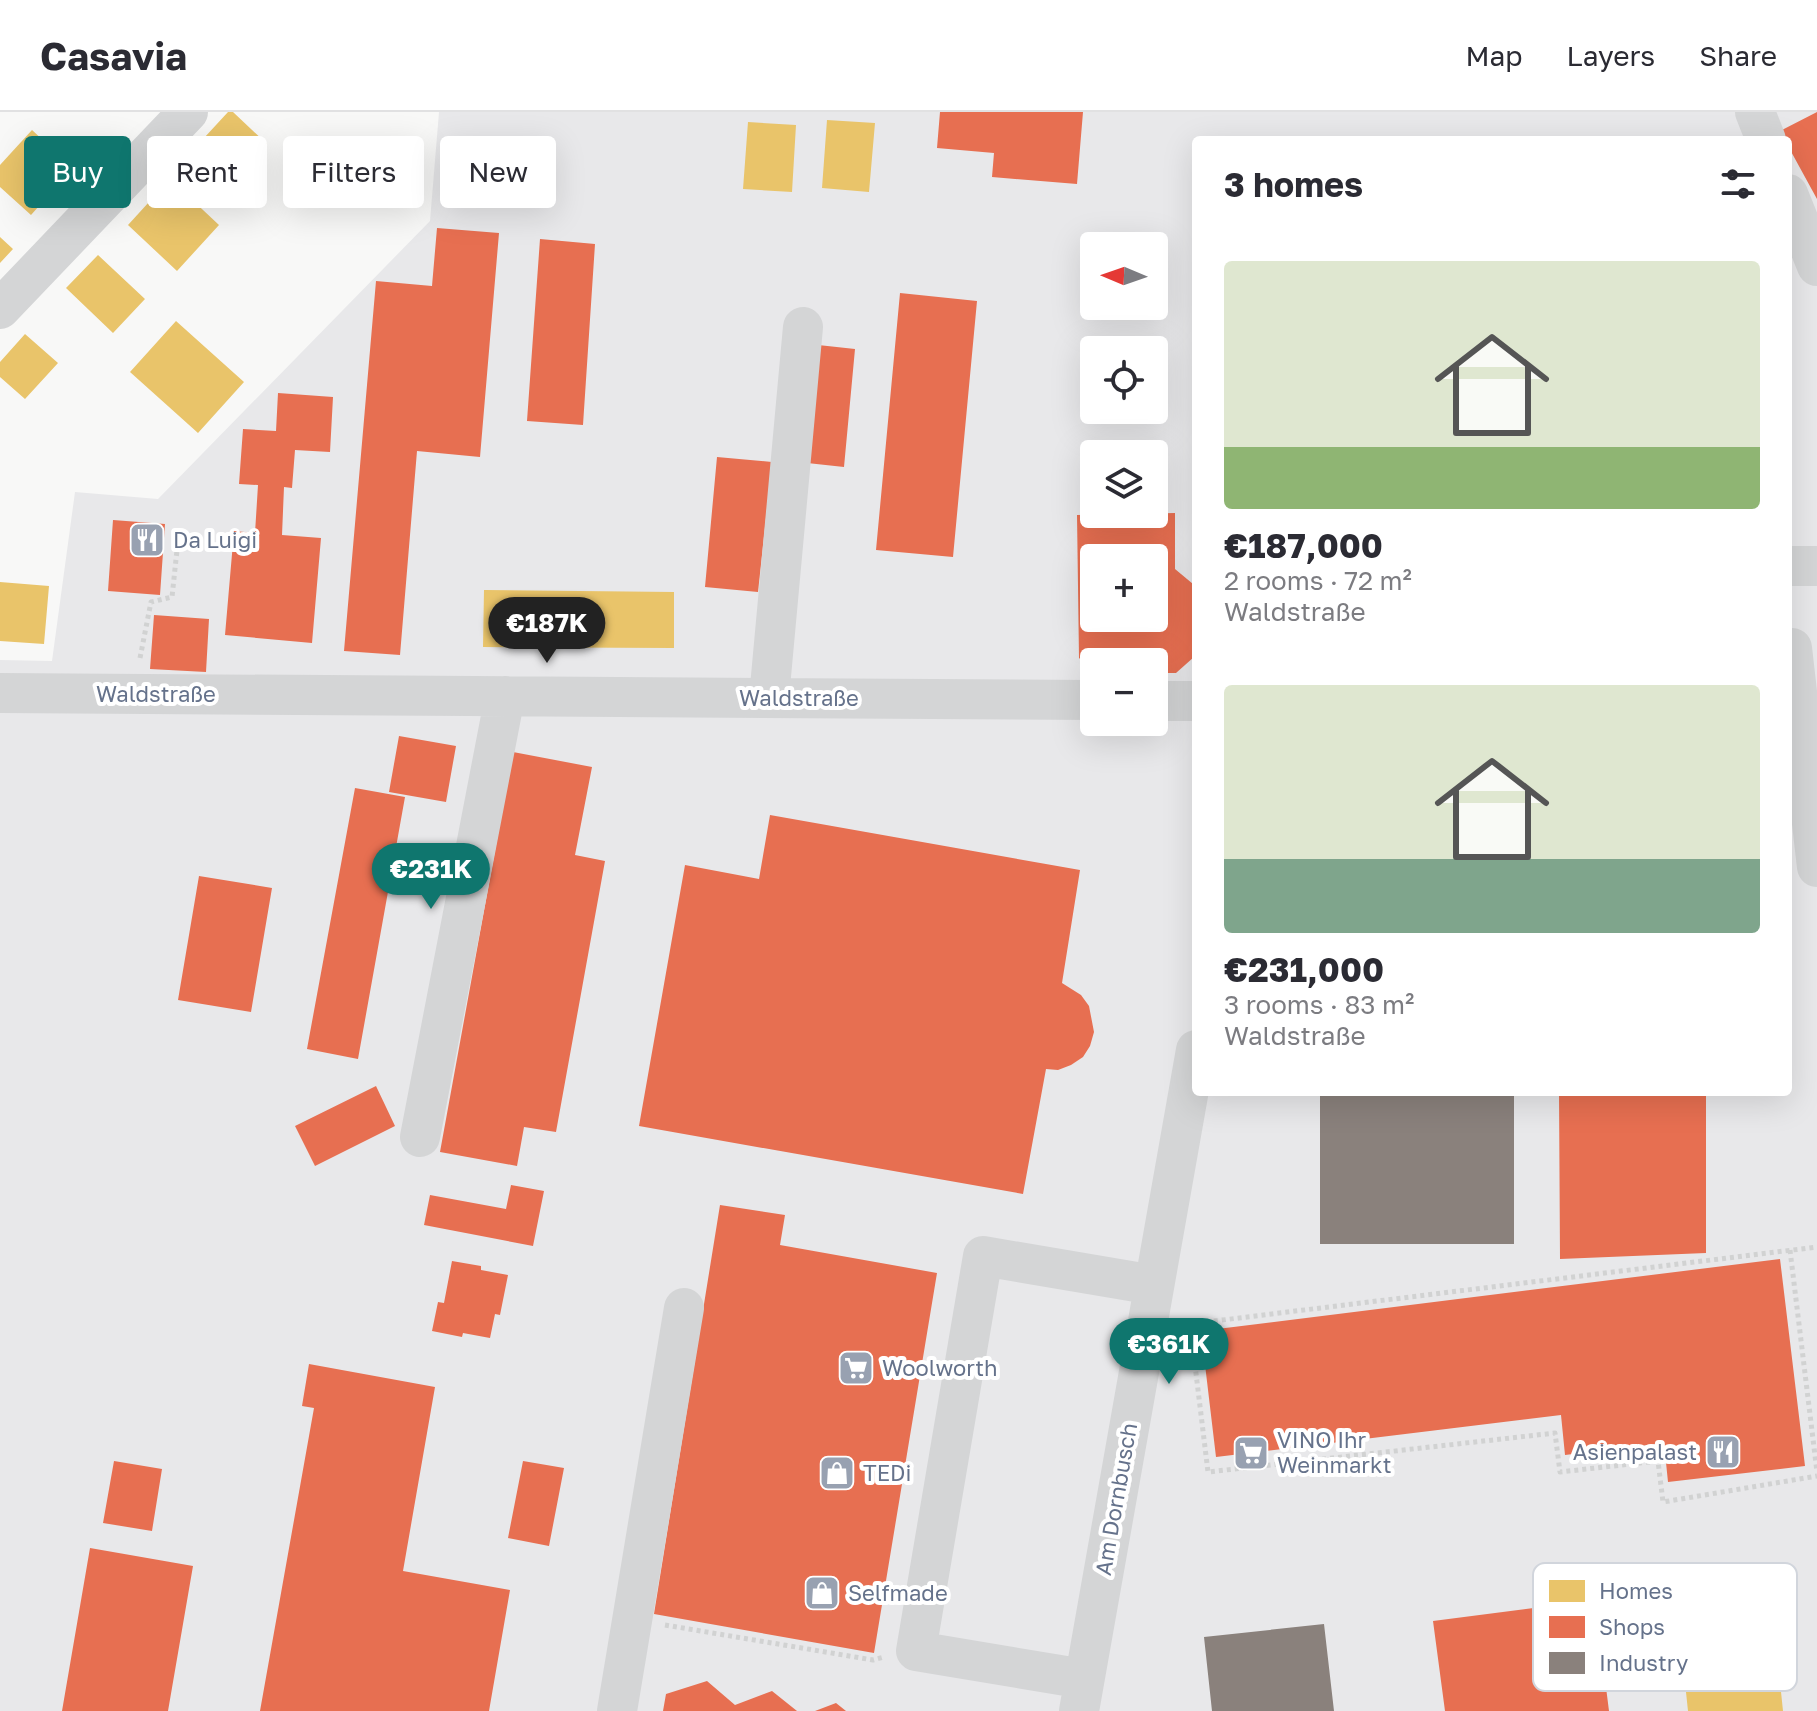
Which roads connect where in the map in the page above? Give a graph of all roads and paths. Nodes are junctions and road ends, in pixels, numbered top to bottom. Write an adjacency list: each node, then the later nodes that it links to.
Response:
1 (188, 112): 6 (street)
2 (1755, 112): 3 (street)
3 (1764, 136)
4 (1792, 204): 5 (street)
5 (1817, 266)
6 (0, 309)
7 (803, 327): 15 (street)
8 (177, 550): 13 (path)
9 (1792, 566): 10 (street)
10 (1817, 566)
11 (1799, 647): 19 (street)
12 (0, 693): 13 (street, Waldstraße)
13 (133, 694): 14 (street, Waldstraße)
14 (505, 696): 15 (street, Waldstraße); 21 (street)
15 (769, 698): 16 (street, Waldstraße)
16 (1080, 700)
17 (1168, 701): 18 (street)
18 (1192, 701)
19 (1817, 867)
20 (1192, 1072): 24 (street, Am Dornbusch)
21 (420, 1137)
22 (1817, 1247): 23 (path)
23 (1790, 1250): 26 (path); 30 (path)
24 (1154, 1285): 27 (street, Am Dornbusch); 32 (street)
25 (684, 1308): 31 (street)
26 (1190, 1324): 27 (path); 29 (path)
27 (1146, 1333): 33 (street, Am Dornbusch)
28 (1665, 1456): 29 (path)
29 (1658, 1461): 30 (path)
30 (1817, 1474)
31 (632, 1620): 32 (path); 34 (street)
32 (916, 1651): 33 (street)
33 (1081, 1695)
34 (617, 1711)

